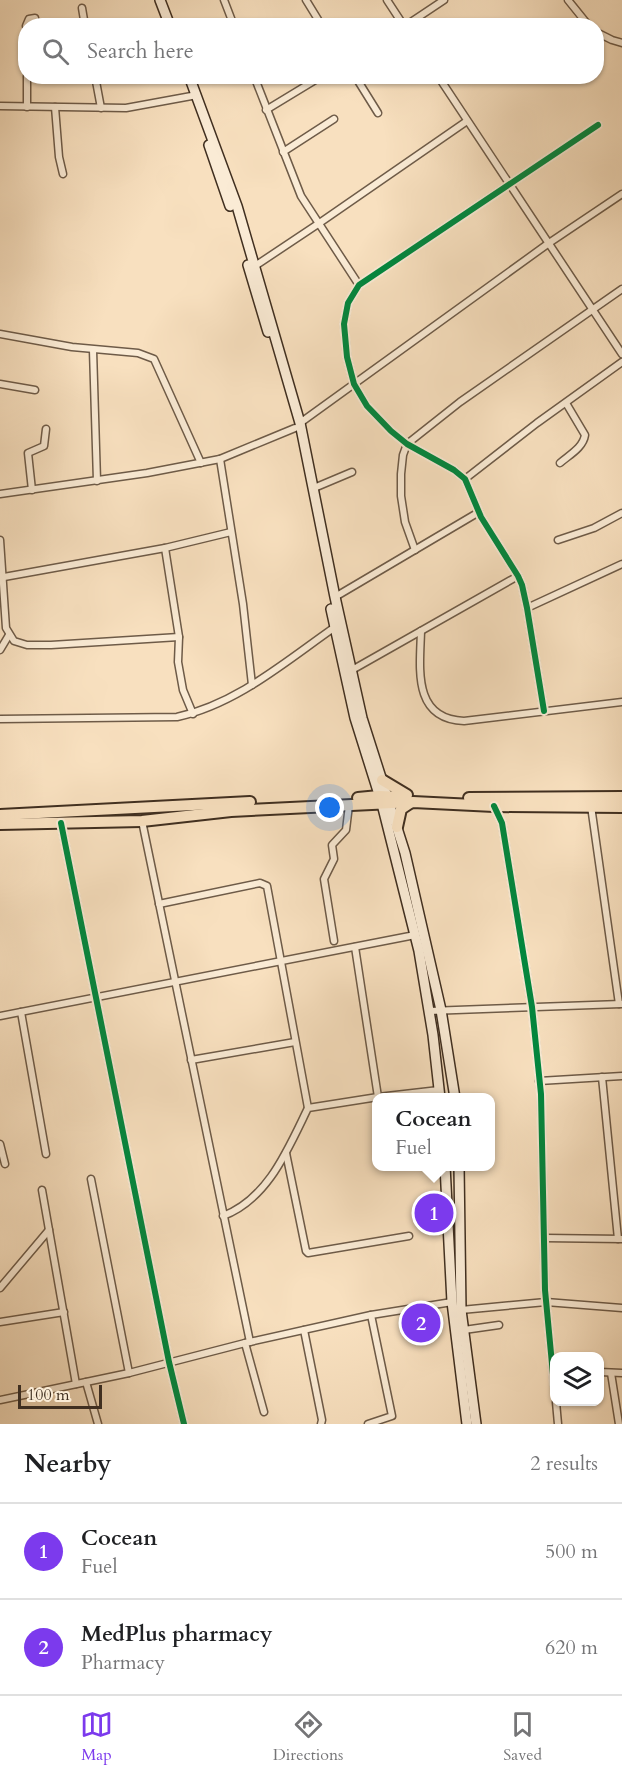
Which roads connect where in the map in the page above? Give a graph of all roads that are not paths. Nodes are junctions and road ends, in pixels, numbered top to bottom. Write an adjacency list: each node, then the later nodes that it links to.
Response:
1 (153, 0): 10 (main road)
2 (159, 0): 11 (main road)
3 (224, 0): 12 (street)
4 (306, 0): 13 (street)
5 (387, 0): 14 (street)
6 (444, 0): 15 (street)
7 (568, 0): 16 (street)
8 (82, 8): 9 (street)
9 (84, 18)
10 (160, 18)
11 (167, 18)
12 (231, 18)
13 (317, 18)
14 (399, 18)
15 (416, 18)
16 (583, 18)
17 (604, 36): 18 (street)
18 (622, 43)
19 (27, 84): 29 (street)
20 (96, 84): 31 (street)
21 (188, 84): 27 (main road)
22 (191, 84): 27 (main road)
23 (257, 84): 32 (street)
24 (309, 84): 32 (street)
25 (360, 84): 33 (street)
26 (443, 84): 35 (street)
27 (194, 96): 31 (street); 43 (main road); 55 (main road)
28 (0, 106): 29 (street)
29 (27, 107): 30 (street)
30 (55, 107): 31 (street); 38 (street)
31 (101, 108)
32 (266, 110): 37 (street)
33 (378, 114)
34 (334, 119): 37 (street)
35 (467, 121): 39 (street); 41 (street)
36 (598, 125): 39 (street)
37 (283, 152): 41 (street)
38 (63, 174)
39 (510, 184): 42 (street); 44 (street)
40 (622, 194): 42 (street)
41 (318, 225): 43 (street); 44 (street)
42 (549, 243): 46 (street); 52 (street)
43 (255, 266): 55 (main road)
44 (359, 285): 52 (street)
45 (622, 289): 46 (street)
46 (593, 310): 49 (street); 57 (street)
47 (0, 334): 48 (street)
48 (93, 350): 59 (street); 63 (street)
49 (622, 354)
50 (622, 362): 54 (street)
51 (0, 384): 53 (street)
52 (354, 384): 55 (street); 57 (street)
53 (35, 390)
54 (566, 402): 60 (street); 62 (street)
55 (298, 426): 58 (street); 64 (main road); 79 (main road)
56 (46, 429): 65 (street)
57 (407, 444): 62 (street); 73 (street)
58 (220, 459): 59 (street); 69 (street)
59 (201, 463): 63 (street)
60 (560, 463)
61 (352, 472): 64 (street)
62 (465, 479): 67 (street)
63 (97, 480): 65 (street)
64 (314, 488): 77 (main road)
65 (32, 490): 66 (street)
66 (0, 494)
67 (479, 512): 73 (street); 75 (street)
68 (622, 513): 71 (street)
69 (231, 532): 72 (street); 85 (street)
70 (0, 540): 76 (street)
71 (558, 540)
72 (165, 548): 76 (street); 82 (street)
73 (415, 550): 77 (street)
74 (622, 564): 78 (street)
75 (518, 576): 78 (street); 80 (street)
76 (4, 577): 81 (street)
77 (335, 597): 84 (main road)
78 (527, 608): 87 (street)
79 (335, 627): 85 (street); 92 (main road)
80 (421, 631): 84 (street); 87 (street)
81 (9, 635): 82 (street); 83 (street)
82 (179, 637): 88 (street)
83 (0, 650)
84 (352, 670): 90 (main road)
85 (252, 685): 88 (street)
86 (622, 702): 87 (street)
87 (544, 711)
88 (194, 714): 89 (street)
89 (0, 719)
90 (382, 780): 92 (main road); 93 (main road)
91 (622, 797): 94 (main road)
92 (384, 800): 93 (main road); 95 (main road); 99 (main road); 103 (main road); 105 (main road)
93 (413, 800): 94 (main road); 96 (main road); 103 (main road)
94 (591, 803): 96 (main road); 97 (main road); 111 (street)
95 (350, 804): 100 (main road); 106 (street)
96 (494, 806): 112 (street)
97 (622, 807)
98 (0, 815): 99 (main road)
99 (40, 818): 101 (main road); 102 (main road)
100 (142, 821): 101 (main road); 104 (street)
101 (61, 823): 110 (street)
102 (0, 824)
103 (397, 827): 113 (main road)
104 (159, 904): 108 (street); 109 (street)
105 (415, 935): 107 (street); 114 (main road)
106 (334, 940)
107 (355, 948): 108 (street); 122 (street)
108 (281, 962): 109 (street); 117 (street)
109 (176, 982): 110 (street); 118 (street)
110 (97, 998): 115 (street); 155 (street)
111 (620, 1004): 112 (street)
112 (531, 1007): 113 (street); 121 (street)
113 (441, 1010): 114 (street); 124 (main road)
114 (429, 1011): 123 (main road)
115 (21, 1012): 116 (street); 129 (street)
116 (0, 1016)
117 (296, 1042): 118 (street); 126 (street)
118 (191, 1060): 135 (street)
119 (622, 1076): 120 (street)
120 (602, 1077): 121 (street); 141 (street)
121 (539, 1081): 140 (street)
122 (377, 1093)
123 (439, 1093)
124 (454, 1093)
125 (372, 1098): 126 (street)
126 (308, 1108): 128 (street)
127 (0, 1144): 130 (street)
128 (286, 1153): 135 (street); 137 (street)
129 (46, 1154)
130 (5, 1164)
131 (445, 1171): 139 (main road)
132 (459, 1171): 138 (main road)
133 (91, 1179): 157 (street)
134 (42, 1190): 136 (street)
135 (223, 1216): 153 (street)
136 (49, 1230): 142 (street); 147 (street)
137 (409, 1236)
138 (460, 1236): 139 (main road); 146 (main road)
139 (448, 1237): 143 (main road)
140 (544, 1238): 141 (street); 144 (street)
141 (620, 1239)
142 (0, 1288)
143 (452, 1302): 148 (street); 169 (main road)
144 (546, 1302): 145 (street); 146 (street); 154 (street)
145 (622, 1308)
146 (461, 1310): 152 (main road)
147 (64, 1312): 149 (street); 161 (street)
148 (371, 1315): 151 (street); 168 (street)
149 (0, 1322)
150 (499, 1324): 152 (street)
151 (304, 1330): 153 (street); 167 (street)
152 (464, 1330): 170 (main road)
153 (247, 1343): 155 (street); 164 (street)
154 (552, 1352)
155 (169, 1362): 157 (street); 166 (street)
156 (604, 1372): 158 (street)
157 (129, 1373): 160 (street)
158 (611, 1373): 159 (street); 172 (street)
159 (622, 1373)
160 (86, 1382): 161 (street); 165 (street)
161 (76, 1384): 162 (street)
162 (0, 1400)
163 (556, 1406): 171 (street)
164 (264, 1412)
165 (98, 1424)
166 (184, 1424)
167 (321, 1424)
168 (368, 1424)
169 (467, 1424)
170 (476, 1424)
171 (558, 1424)
172 (619, 1424)

